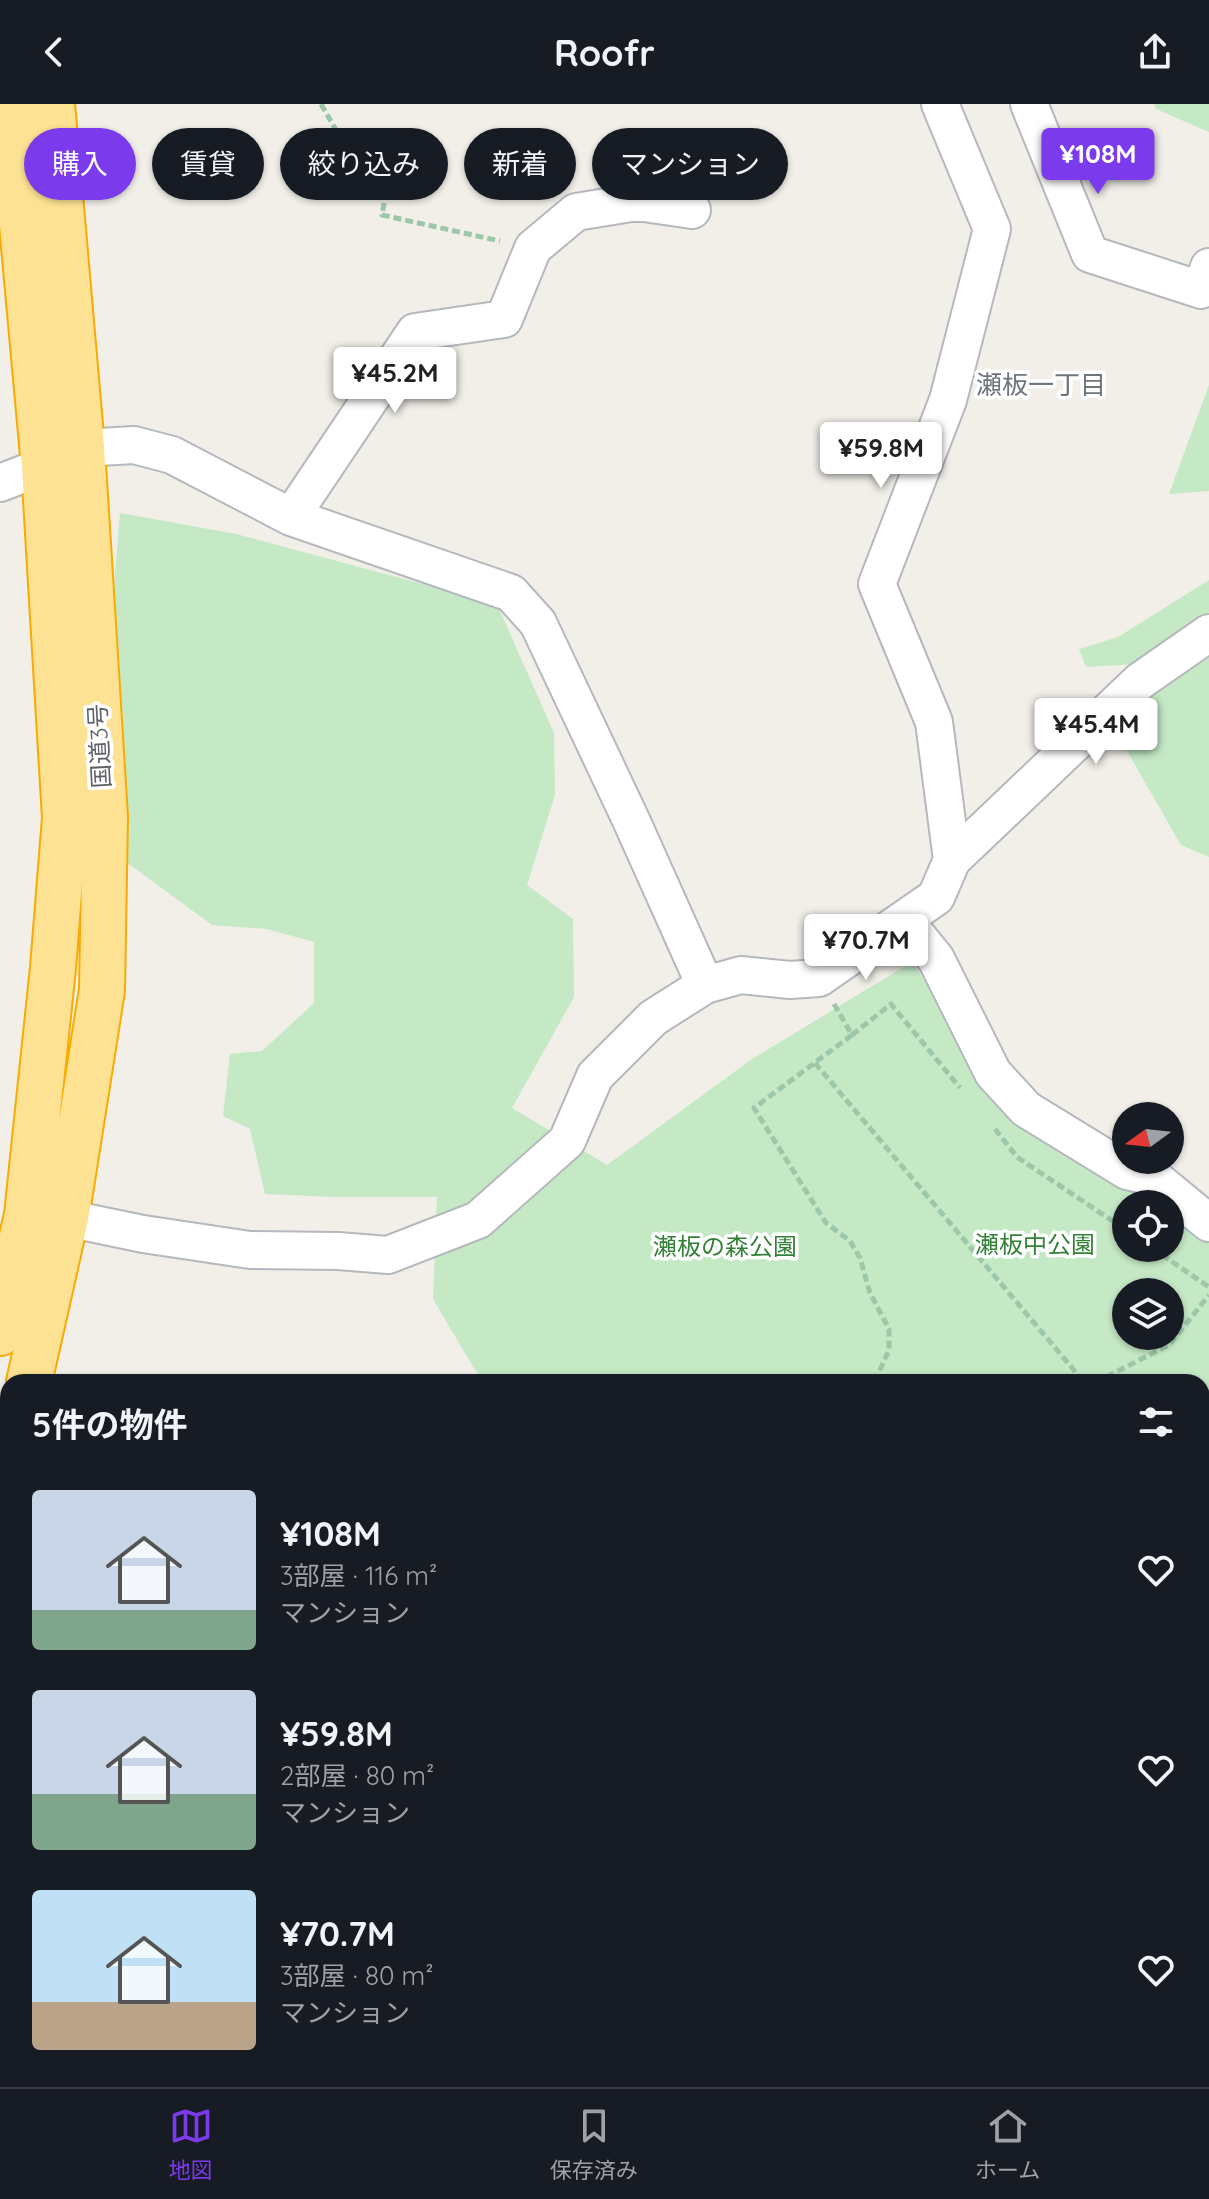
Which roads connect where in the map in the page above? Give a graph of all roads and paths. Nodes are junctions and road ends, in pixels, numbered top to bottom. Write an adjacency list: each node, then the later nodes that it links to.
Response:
1 (11, 104): 7 (highway, 国道3号)
2 (52, 104): 6 (highway, 国道3号)
3 (321, 104): 10 (path)
4 (1029, 104): 11 (street)
5 (944, 105): 16 (street)
6 (45, 128)
7 (24, 178)
8 (28, 200): 12 (highway, 国道3号)
9 (692, 210): 10 (street)
10 (533, 248): 14 (street)
11 (1209, 267)
12 (63, 457): 13 (street); 14 (street); 21 (highway, 国道3号); 26 (highway, 国道3号)
13 (0, 483)
14 (291, 517): 19 (street)
15 (1209, 633): 16 (street)
16 (952, 860): 17 (street)
17 (905, 921): 18 (street); 22 (street)
18 (819, 978): 19 (street); 20 (path)
19 (705, 985): 21 (street)
20 (815, 1063): 28 (path); 29 (path)
21 (66, 1218): 27 (highway, 国道3号)
22 (1209, 1223)
23 (1172, 1262): 24 (path)
24 (1209, 1287)
25 (1209, 1295): 30 (path)
26 (0, 1333)
27 (31, 1374)
28 (879, 1374)
29 (1077, 1374)
30 (1112, 1374)

